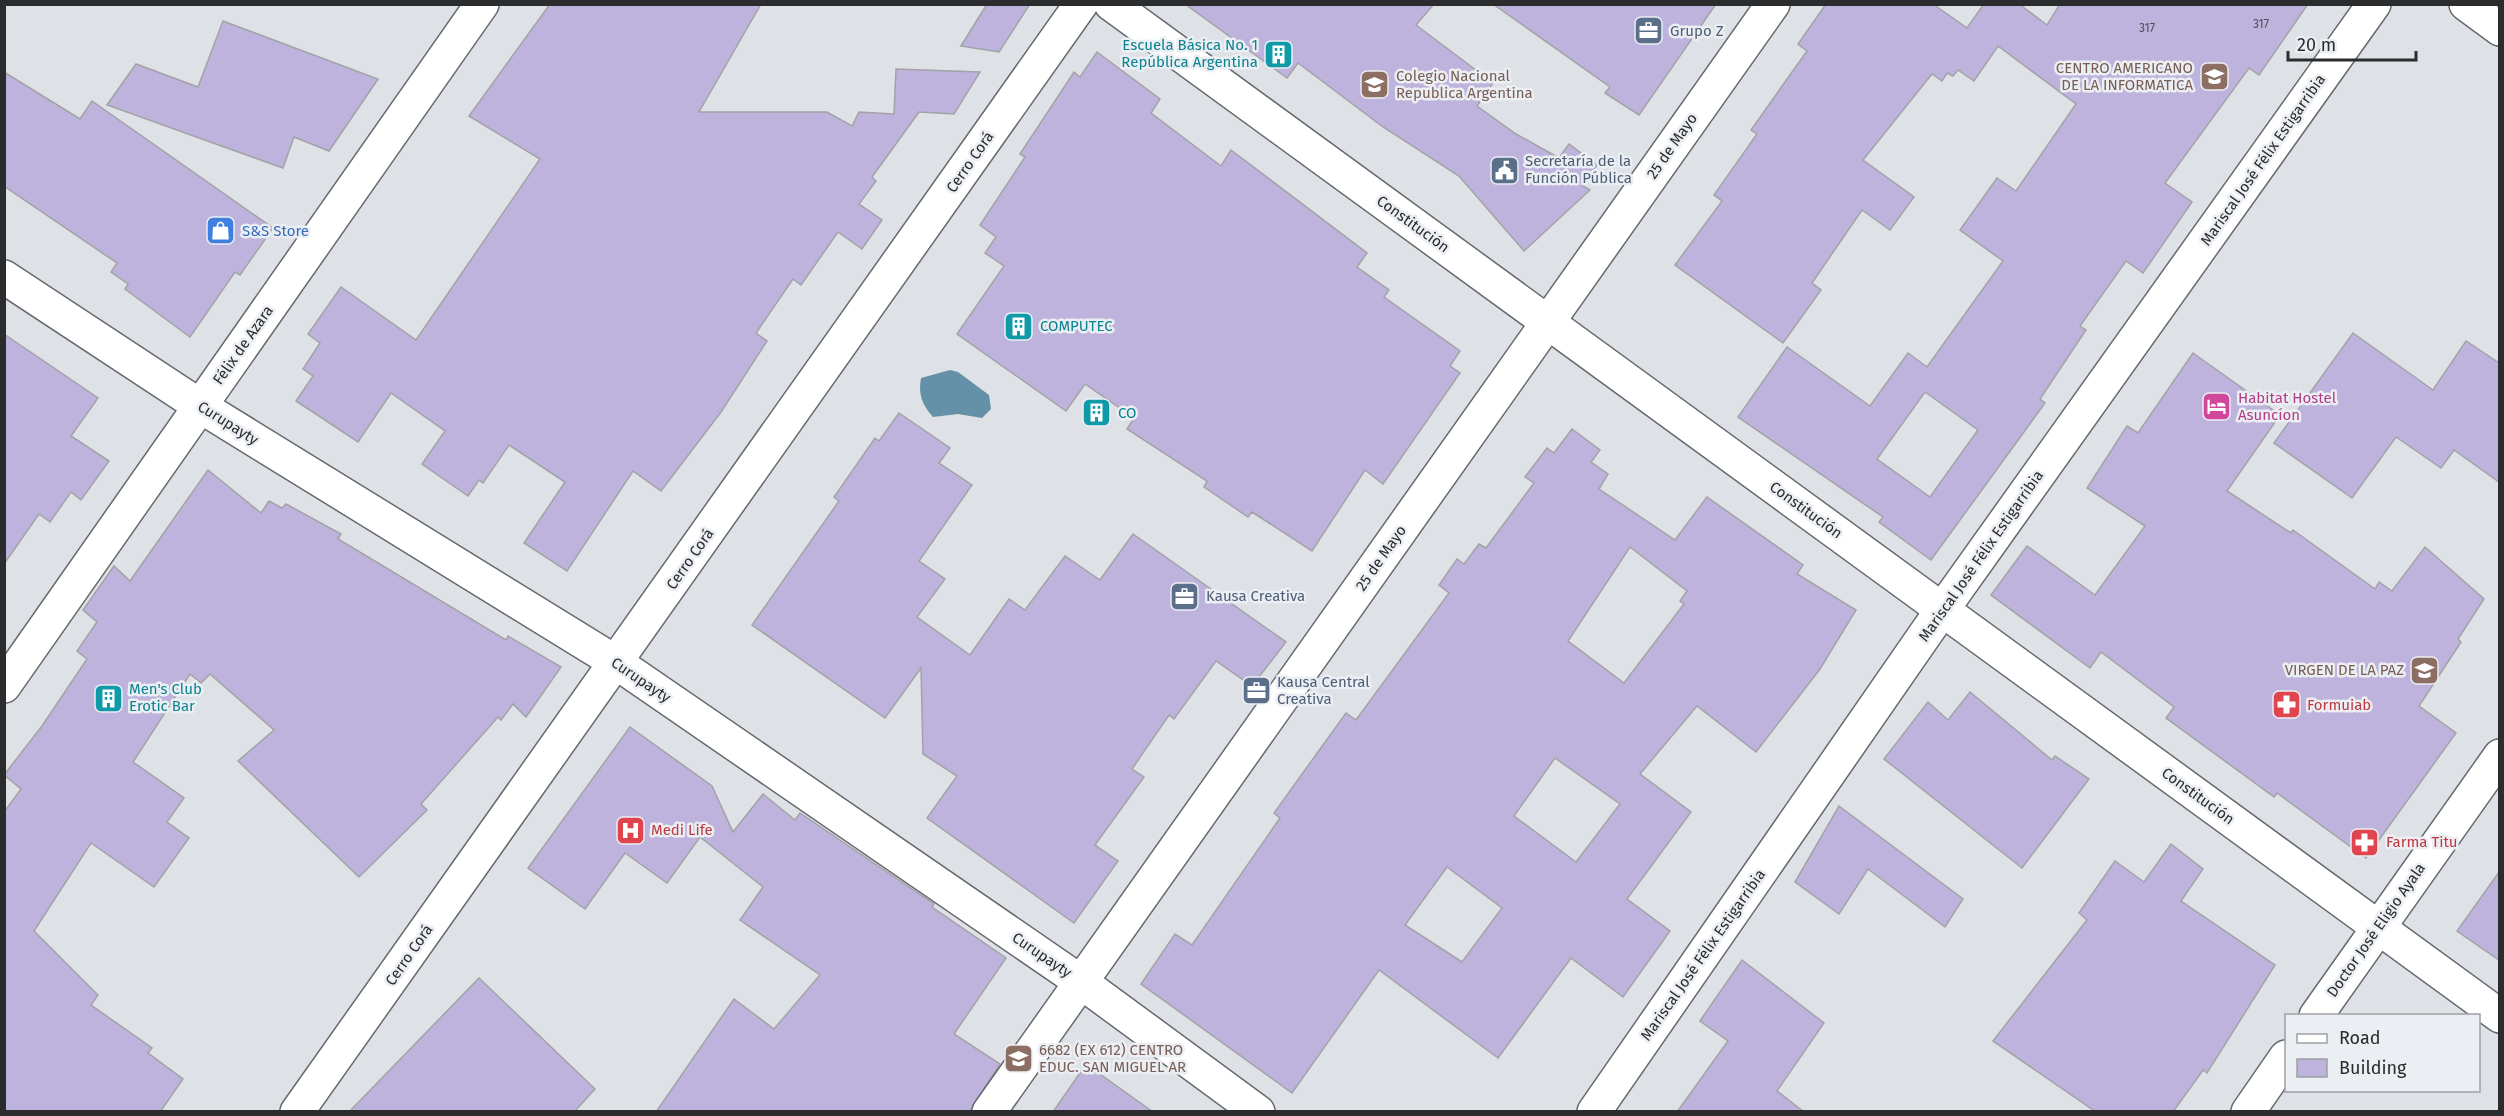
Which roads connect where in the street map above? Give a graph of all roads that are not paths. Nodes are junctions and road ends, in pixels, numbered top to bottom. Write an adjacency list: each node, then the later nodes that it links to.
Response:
1 (482, 4): 10 (street, Félix de Azara)
2 (1081, 4): 12 (street, Cerro Corá)
3 (1111, 4): 9 (street, Constitución)
4 (1773, 4): 9 (street, 25 de Mayo)
5 (2374, 4): 11 (street, Mariscal José Félix Estigarribia)
6 (2466, 4): 7 (street)
7 (2499, 29)
8 (4, 277): 10 (street, Curupayty)
9 (1548, 322): 11 (street, Constitución); 16 (street, 25 de Mayo)
10 (200, 406): 12 (street, Curupayty); 13 (street, Félix de Azara)
11 (1942, 610): 15 (street, Constitución); 23 (street, Mariscal José Félix Estigarribia)
12 (616, 663): 16 (street, Curupayty); 20 (street, Cerro Corá)
13 (4, 686)
14 (2499, 756): 15 (street, Doctor José Eligio Ayala)
15 (2378, 927): 17 (street, Doctor José Eligio Ayala); 18 (street, Constitución)
16 (1081, 982): 21 (street, 25 de Mayo); 22 (street, Curupayty)
17 (2317, 1014)
18 (2499, 1016)
19 (2285, 1057): 24 (street)
20 (297, 1112)
21 (990, 1112)
22 (1258, 1112)
23 (1594, 1112)
24 (2248, 1112)

